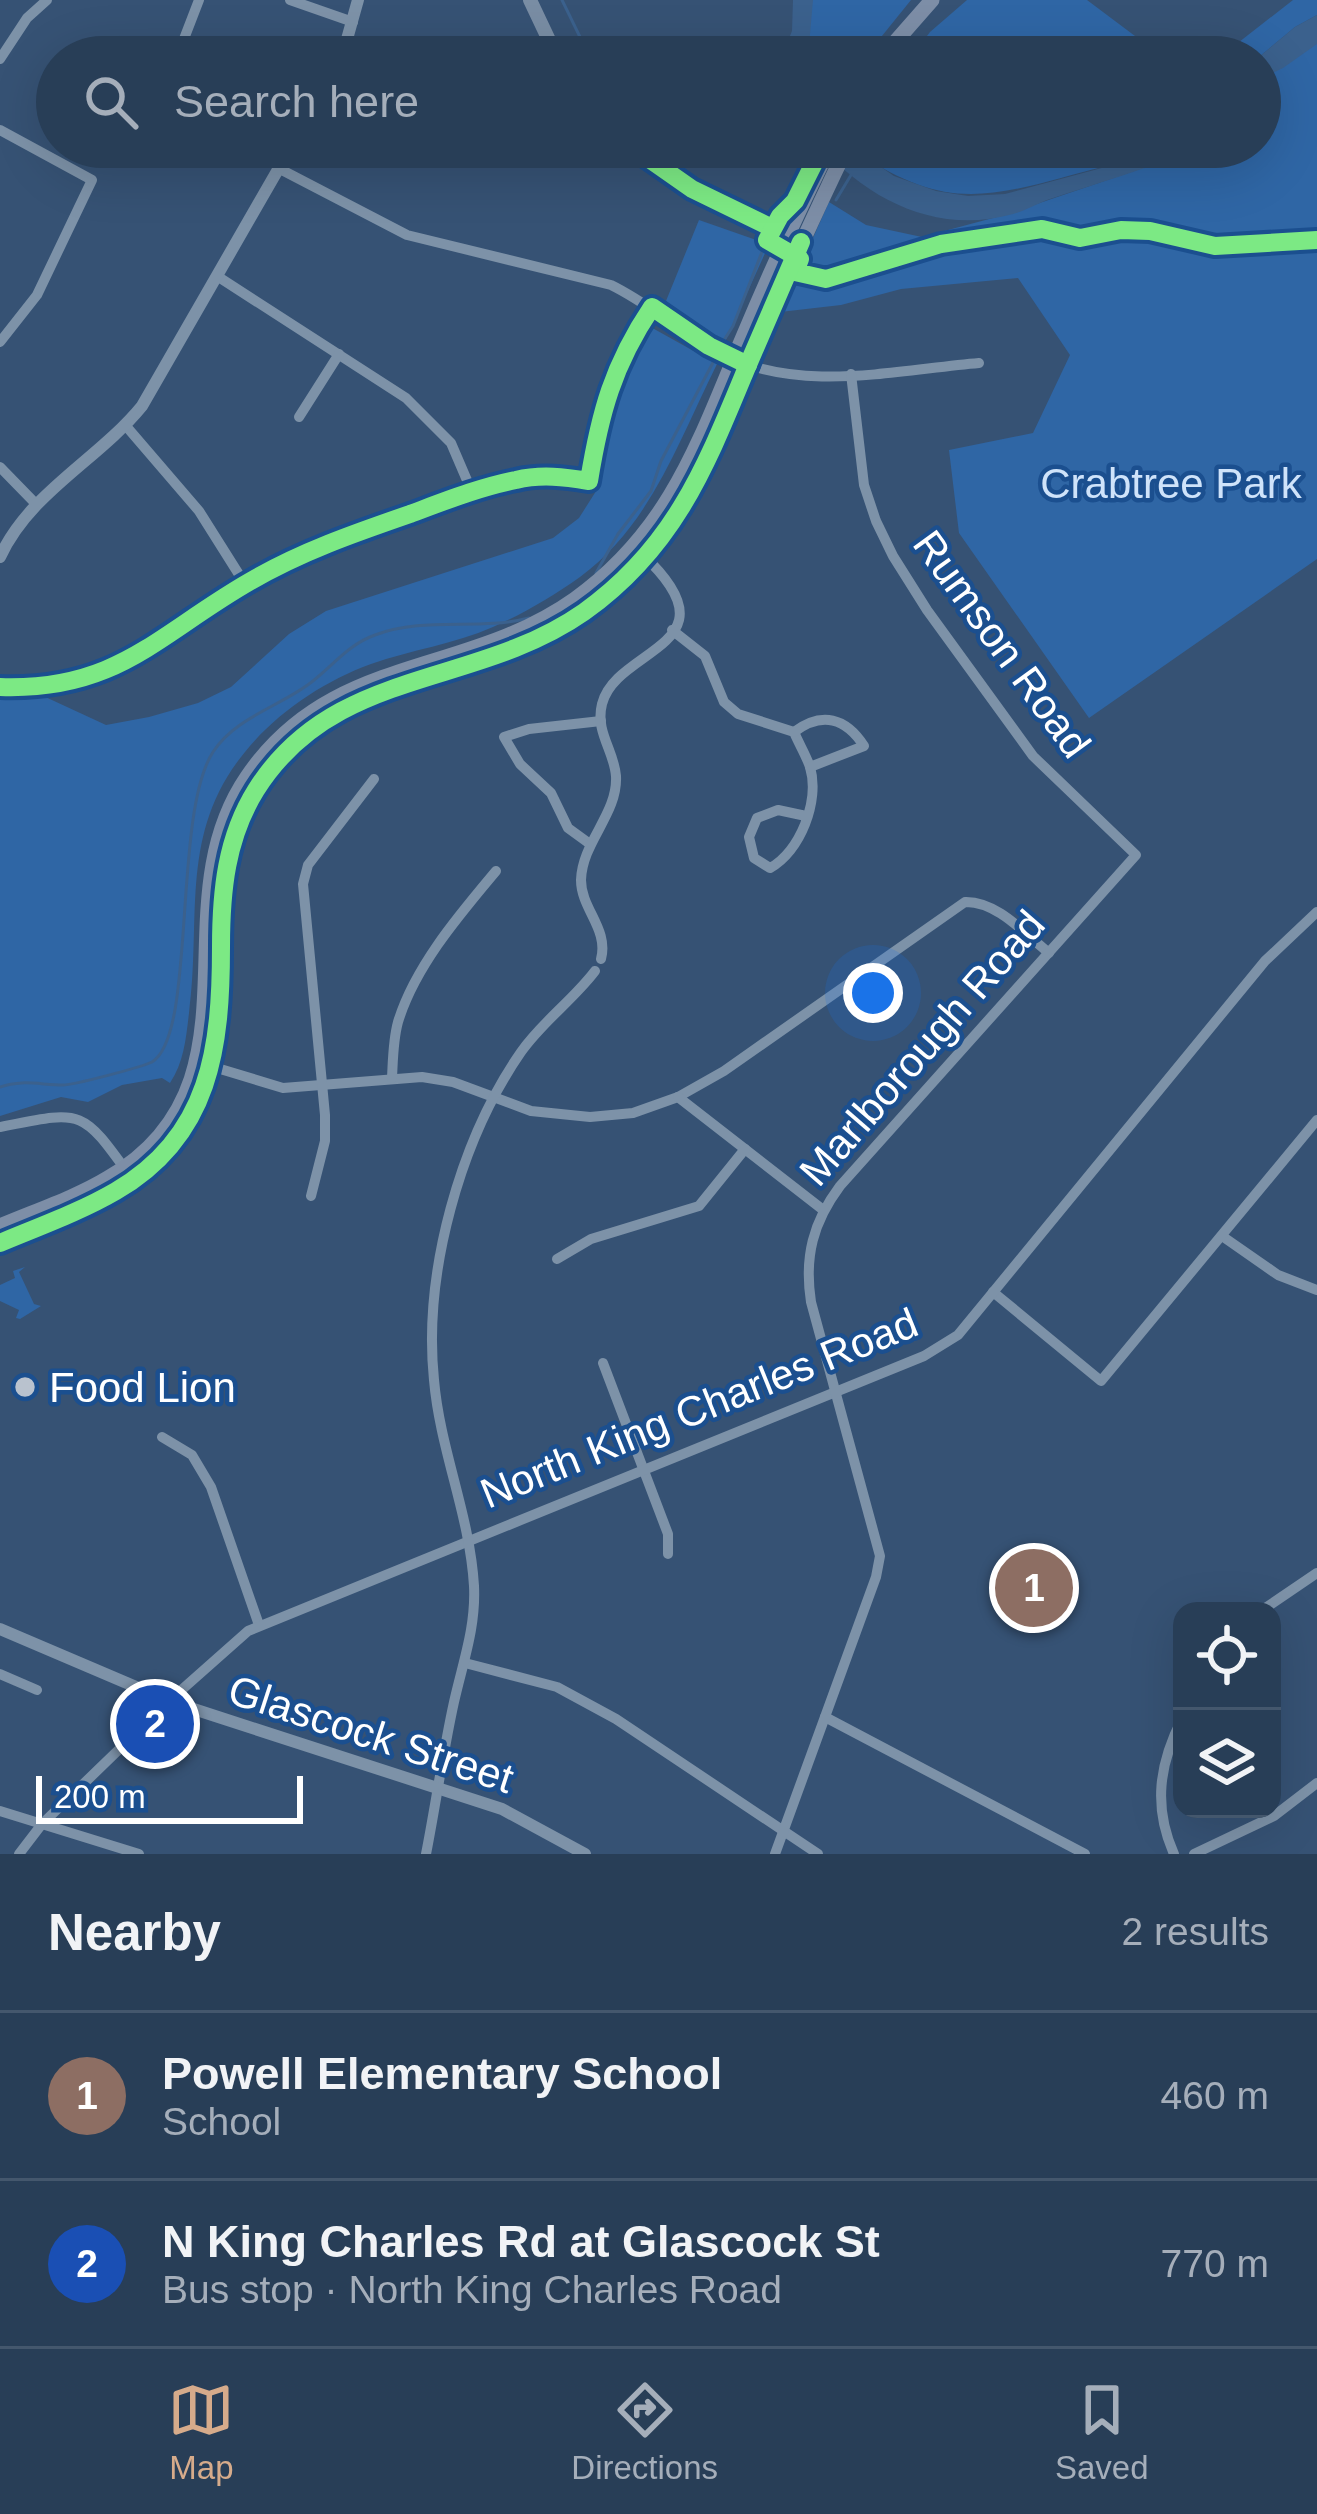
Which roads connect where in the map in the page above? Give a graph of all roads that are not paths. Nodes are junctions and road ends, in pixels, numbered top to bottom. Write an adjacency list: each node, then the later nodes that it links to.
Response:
1 (47, 0): 14 (street)
2 (199, 0): 9 (street)
3 (290, 0): 8 (street)
4 (358, 0): 8 (street)
5 (530, 0): 11 (main road)
6 (932, 0): 12 (main road)
7 (946, 0): 13 (main road)
8 (353, 22): 10 (street)
9 (185, 36)
10 (349, 36)
11 (547, 36)
12 (900, 36)
13 (914, 36)
14 (0, 59)
15 (0, 130): 16 (street)
16 (36, 150)
17 (70, 168): 26 (street)
18 (278, 168): 24 (street); 25 (street)
19 (662, 168): 23 (main road)
20 (824, 168): 22 (main road)
21 (832, 168): 22 (main road)
22 (819, 187): 23 (main road)
23 (794, 238): 28 (main road)
24 (217, 276): 27 (street); 32 (street)
25 (652, 308): 28 (street); 34 (street)
26 (0, 342)
27 (338, 354): 31 (street); 34 (street)
28 (741, 362): 30 (street); 36 (main road)
29 (979, 363): 30 (street)
30 (851, 374): 47 (street, Rumson Road)
31 (299, 416)
32 (126, 426): 35 (street); 38 (street)
33 (0, 467): 35 (street)
34 (472, 492): 38 (street)
35 (36, 504): 37 (street)
36 (640, 552): 39 (street); 51 (main road)
37 (0, 557)
38 (245, 584): 40 (street)
39 (672, 630): 41 (street); 42 (street)
40 (0, 687)
41 (601, 721): 46 (street); 46 (street)
42 (794, 732): 43 (street); 43 (street)
43 (810, 767): 45 (street)
44 (374, 779): 53 (street)
45 (806, 816): 45 (street)
46 (590, 844): 54 (street)
47 (1136, 855): 50 (street, Marlborough Road)
48 (496, 871): 52 (street)
49 (1317, 912): 67 (street, North King Charles Road)
50 (1049, 953): 55 (street); 61 (street, Marlborough Road)
51 (205, 1065): 53 (street); 59 (main road)
52 (392, 1078): 53 (street); 54 (street)
53 (322, 1087): 60 (street)
54 (495, 1097): 55 (street); 72 (street)
55 (678, 1097): 58 (street)
56 (1315, 1125): 63 (street)
57 (0, 1127): 59 (street)
58 (746, 1149): 61 (street); 65 (street)
59 (128, 1174): 62 (main road); 64 (main road)
60 (311, 1196)
61 (822, 1209): 69 (street, Marlborough Road)
62 (0, 1226)
63 (1222, 1237): 66 (street); 67 (street)
64 (0, 1243)
65 (557, 1259)
66 (1317, 1290)
67 (993, 1292): 69 (street, North King Charles Road)
68 (603, 1363): 71 (street)
69 (834, 1390): 71 (street, North King Charles Road); 82 (street, Marlborough Road)
70 (162, 1437): 76 (street)
71 (645, 1469): 72 (street, North King Charles Road); 73 (street)
72 (466, 1540): 76 (street, North King Charles Road); 78 (street)
73 (668, 1554)
74 (1317, 1573): 75 (street)
75 (1274, 1602)
76 (259, 1625): 81 (street, North King Charles Road)
77 (0, 1629): 81 (street, Glascock Street)
78 (465, 1663): 85 (street); 88 (street)
79 (0, 1674): 80 (street)
80 (37, 1690)
81 (169, 1701): 85 (street, Glascock Street); 87 (street, North King Charles Road)
82 (826, 1717): 88 (street, Marlborough Road); 95 (street)
83 (1173, 1740): 96 (street)
84 (1317, 1783): 97 (street)
85 (439, 1786): 91 (street); 92 (street, Glascock Street)
86 (0, 1811): 87 (street)
87 (42, 1824): 89 (street, North King Charles Road); 90 (street)
88 (783, 1831): 93 (street, Marlborough Road); 94 (street)
89 (19, 1854)
90 (140, 1854)
91 (427, 1854)
92 (585, 1854)
93 (775, 1854)
94 (818, 1854)
95 (1085, 1854)
96 (1174, 1854)
97 (1194, 1854)

